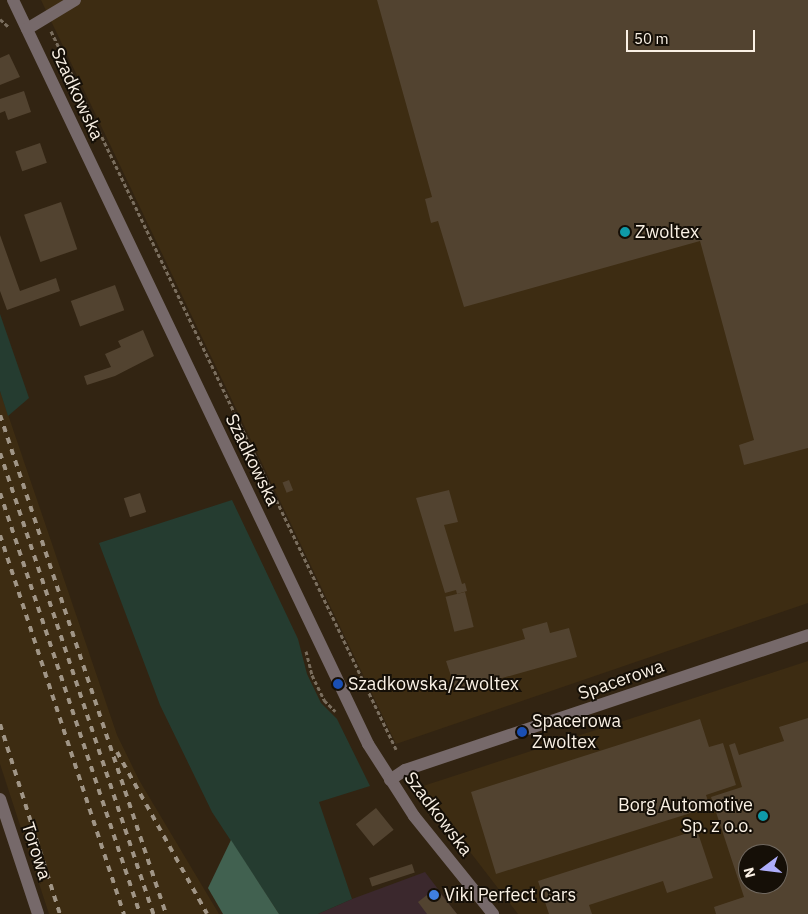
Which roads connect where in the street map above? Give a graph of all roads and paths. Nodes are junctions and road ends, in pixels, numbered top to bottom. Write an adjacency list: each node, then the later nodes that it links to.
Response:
1 (13, 0): 4 (street, Szadkowska)
2 (75, 0): 3 (street)
3 (45, 19): 4 (street); 6 (path)
4 (27, 29): 7 (street, Szadkowska)
5 (808, 635): 7 (street, Spacerowa)
6 (396, 749)
7 (390, 780): 10 (street, Szadkowska)
8 (0, 799): 9 (street, Torowa)
9 (38, 914)
10 (492, 914)

